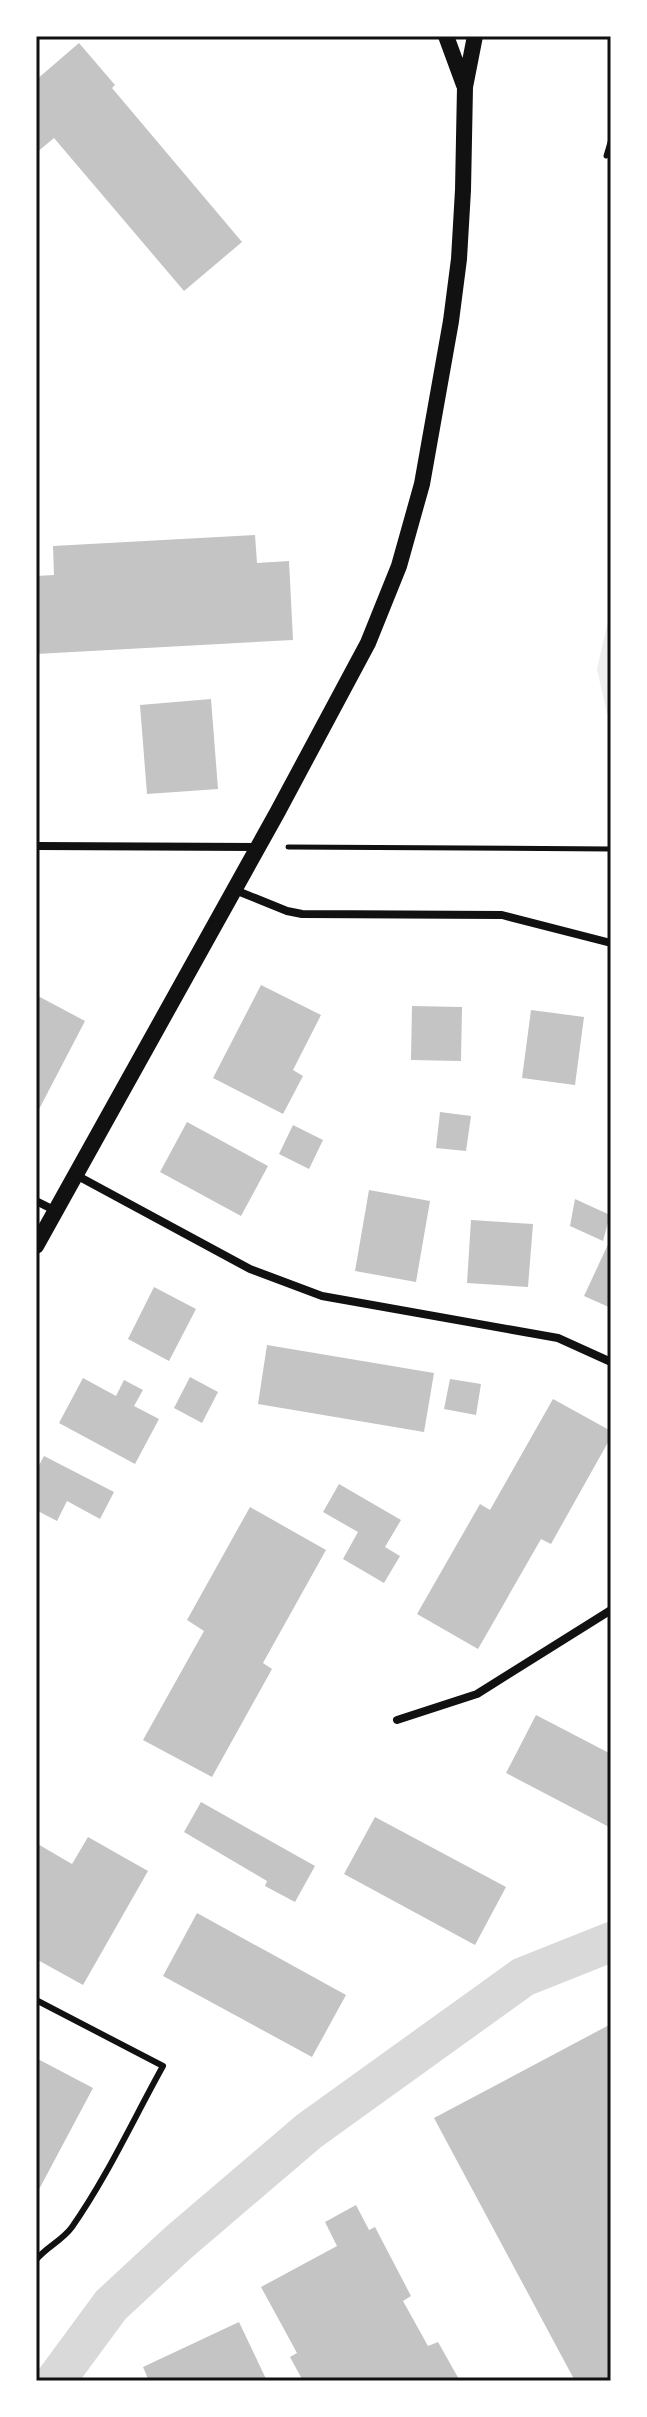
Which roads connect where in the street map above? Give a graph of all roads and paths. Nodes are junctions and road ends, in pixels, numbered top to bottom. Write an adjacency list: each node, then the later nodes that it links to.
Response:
1 (446, 36): 3 (main road)
2 (475, 36): 3 (main road)
3 (465, 87): 7 (main road)
4 (611, 139): 5 (path)
5 (606, 156)
6 (36, 846): 7 (street)
7 (259, 847): 8 (path); 9 (main road)
8 (611, 849)
9 (234, 890): 10 (street); 11 (main road)
10 (611, 943)
11 (76, 1175): 13 (main road); 15 (street)
12 (36, 1201): 13 (street)
13 (56, 1211): 14 (main road)
14 (36, 1246)
15 (611, 1362)
16 (611, 1610): 17 (street)
17 (397, 1720)
18 (36, 2000): 19 (lane)
19 (36, 2260)

